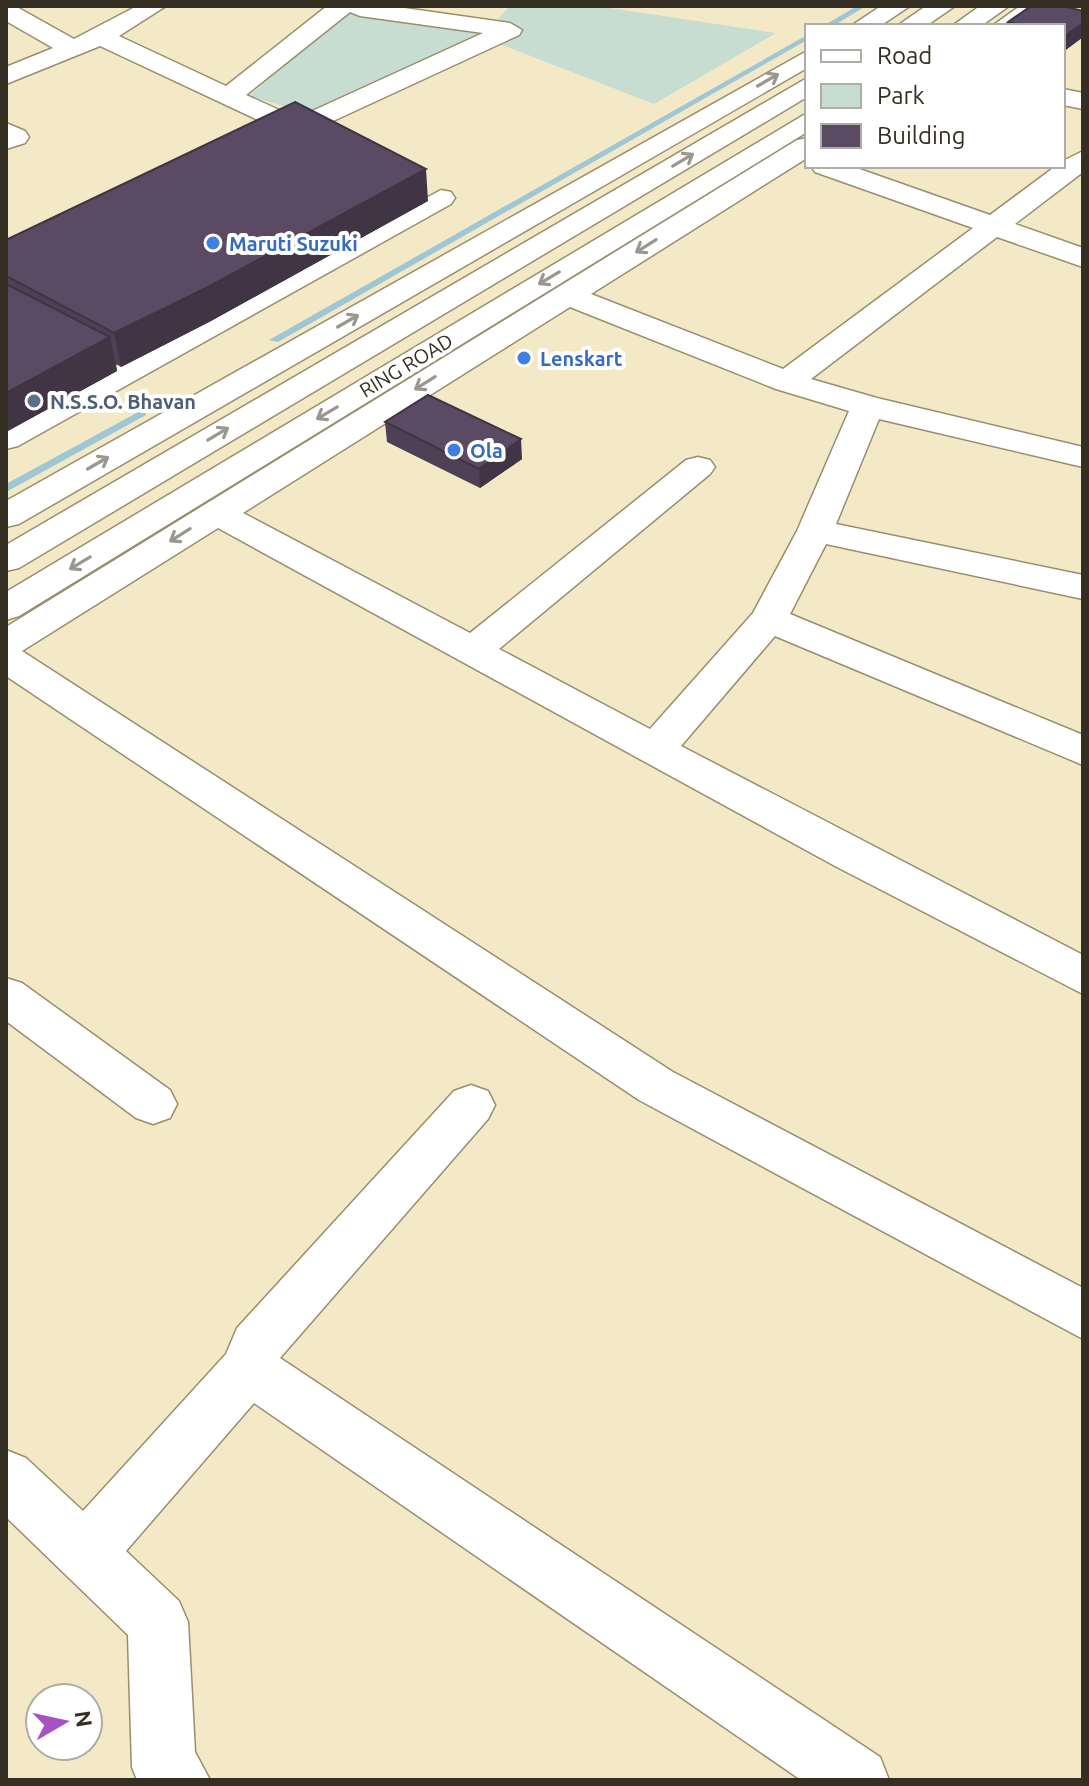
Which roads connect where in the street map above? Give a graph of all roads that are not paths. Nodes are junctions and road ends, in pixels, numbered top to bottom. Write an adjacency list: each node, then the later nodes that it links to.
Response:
1 (154, 6): 12 (main road)
2 (898, 6): 8 (main road)
3 (943, 6): 9 (main road)
4 (997, 6): 10 (main road)
5 (1037, 6): 11 (main road)
6 (351, 8): 17 (main road); 19 (main road)
7 (6, 11): 13 (main road)
8 (866, 24)
9 (912, 24)
10 (967, 24)
11 (1007, 24)
12 (100, 37): 13 (main road); 17 (main road)
13 (73, 49): 15 (main road)
14 (805, 59): 27 (main road, one-way to 14)
15 (6, 76)
16 (805, 87): 32 (main road, RING ROAD, one-way to 16)
17 (230, 95): 19 (main road)
18 (805, 122): 43 (main road, RING ROAD, one-way to 43)
19 (296, 128): 22 (main road); 24 (main road)
20 (6, 131): 21 (main road)
21 (6, 141)
22 (336, 147)
23 (802, 153): 30 (main road, one-way to 30)
24 (241, 154)
25 (1083, 159): 28 (main road)
26 (830, 168): 28 (main road)
27 (464, 211): 31 (main road, one-way to 27); 31 (main road)
28 (991, 227): 29 (main road); 33 (main road)
29 (1083, 258)
30 (567, 295): 33 (main road); 38 (main road, one-way to 38)
31 (252, 340): 32 (main road); 35 (main road); 39 (main road, one-way to 31)
32 (321, 373): 41 (main road, RING ROAD, one-way to 32)
33 (787, 382): 34 (main road)
34 (868, 406): 36 (main road); 40 (main road)
35 (6, 439)
36 (1083, 457)
37 (698, 467): 46 (main road)
38 (217, 513): 45 (main road, one-way to 45); 46 (main road)
39 (6, 516)
40 (815, 531): 42 (main road); 44 (main road)
41 (6, 560)
42 (1083, 587)
43 (6, 608)
44 (769, 619): 48 (main road); 49 (main road)
45 (6, 644)
46 (472, 651): 48 (main road)
47 (6, 658): 54 (main road)
48 (655, 750): 50 (main road)
49 (1083, 751)
50 (1083, 976)
51 (6, 996): 52 (main road)
52 (153, 1104)
53 (471, 1105): 55 (main road)
54 (1083, 1315)
55 (249, 1368): 57 (main road); 59 (main road)
56 (6, 1478): 57 (main road)
57 (86, 1552): 58 (main road)
58 (178, 1780)
59 (857, 1780)

